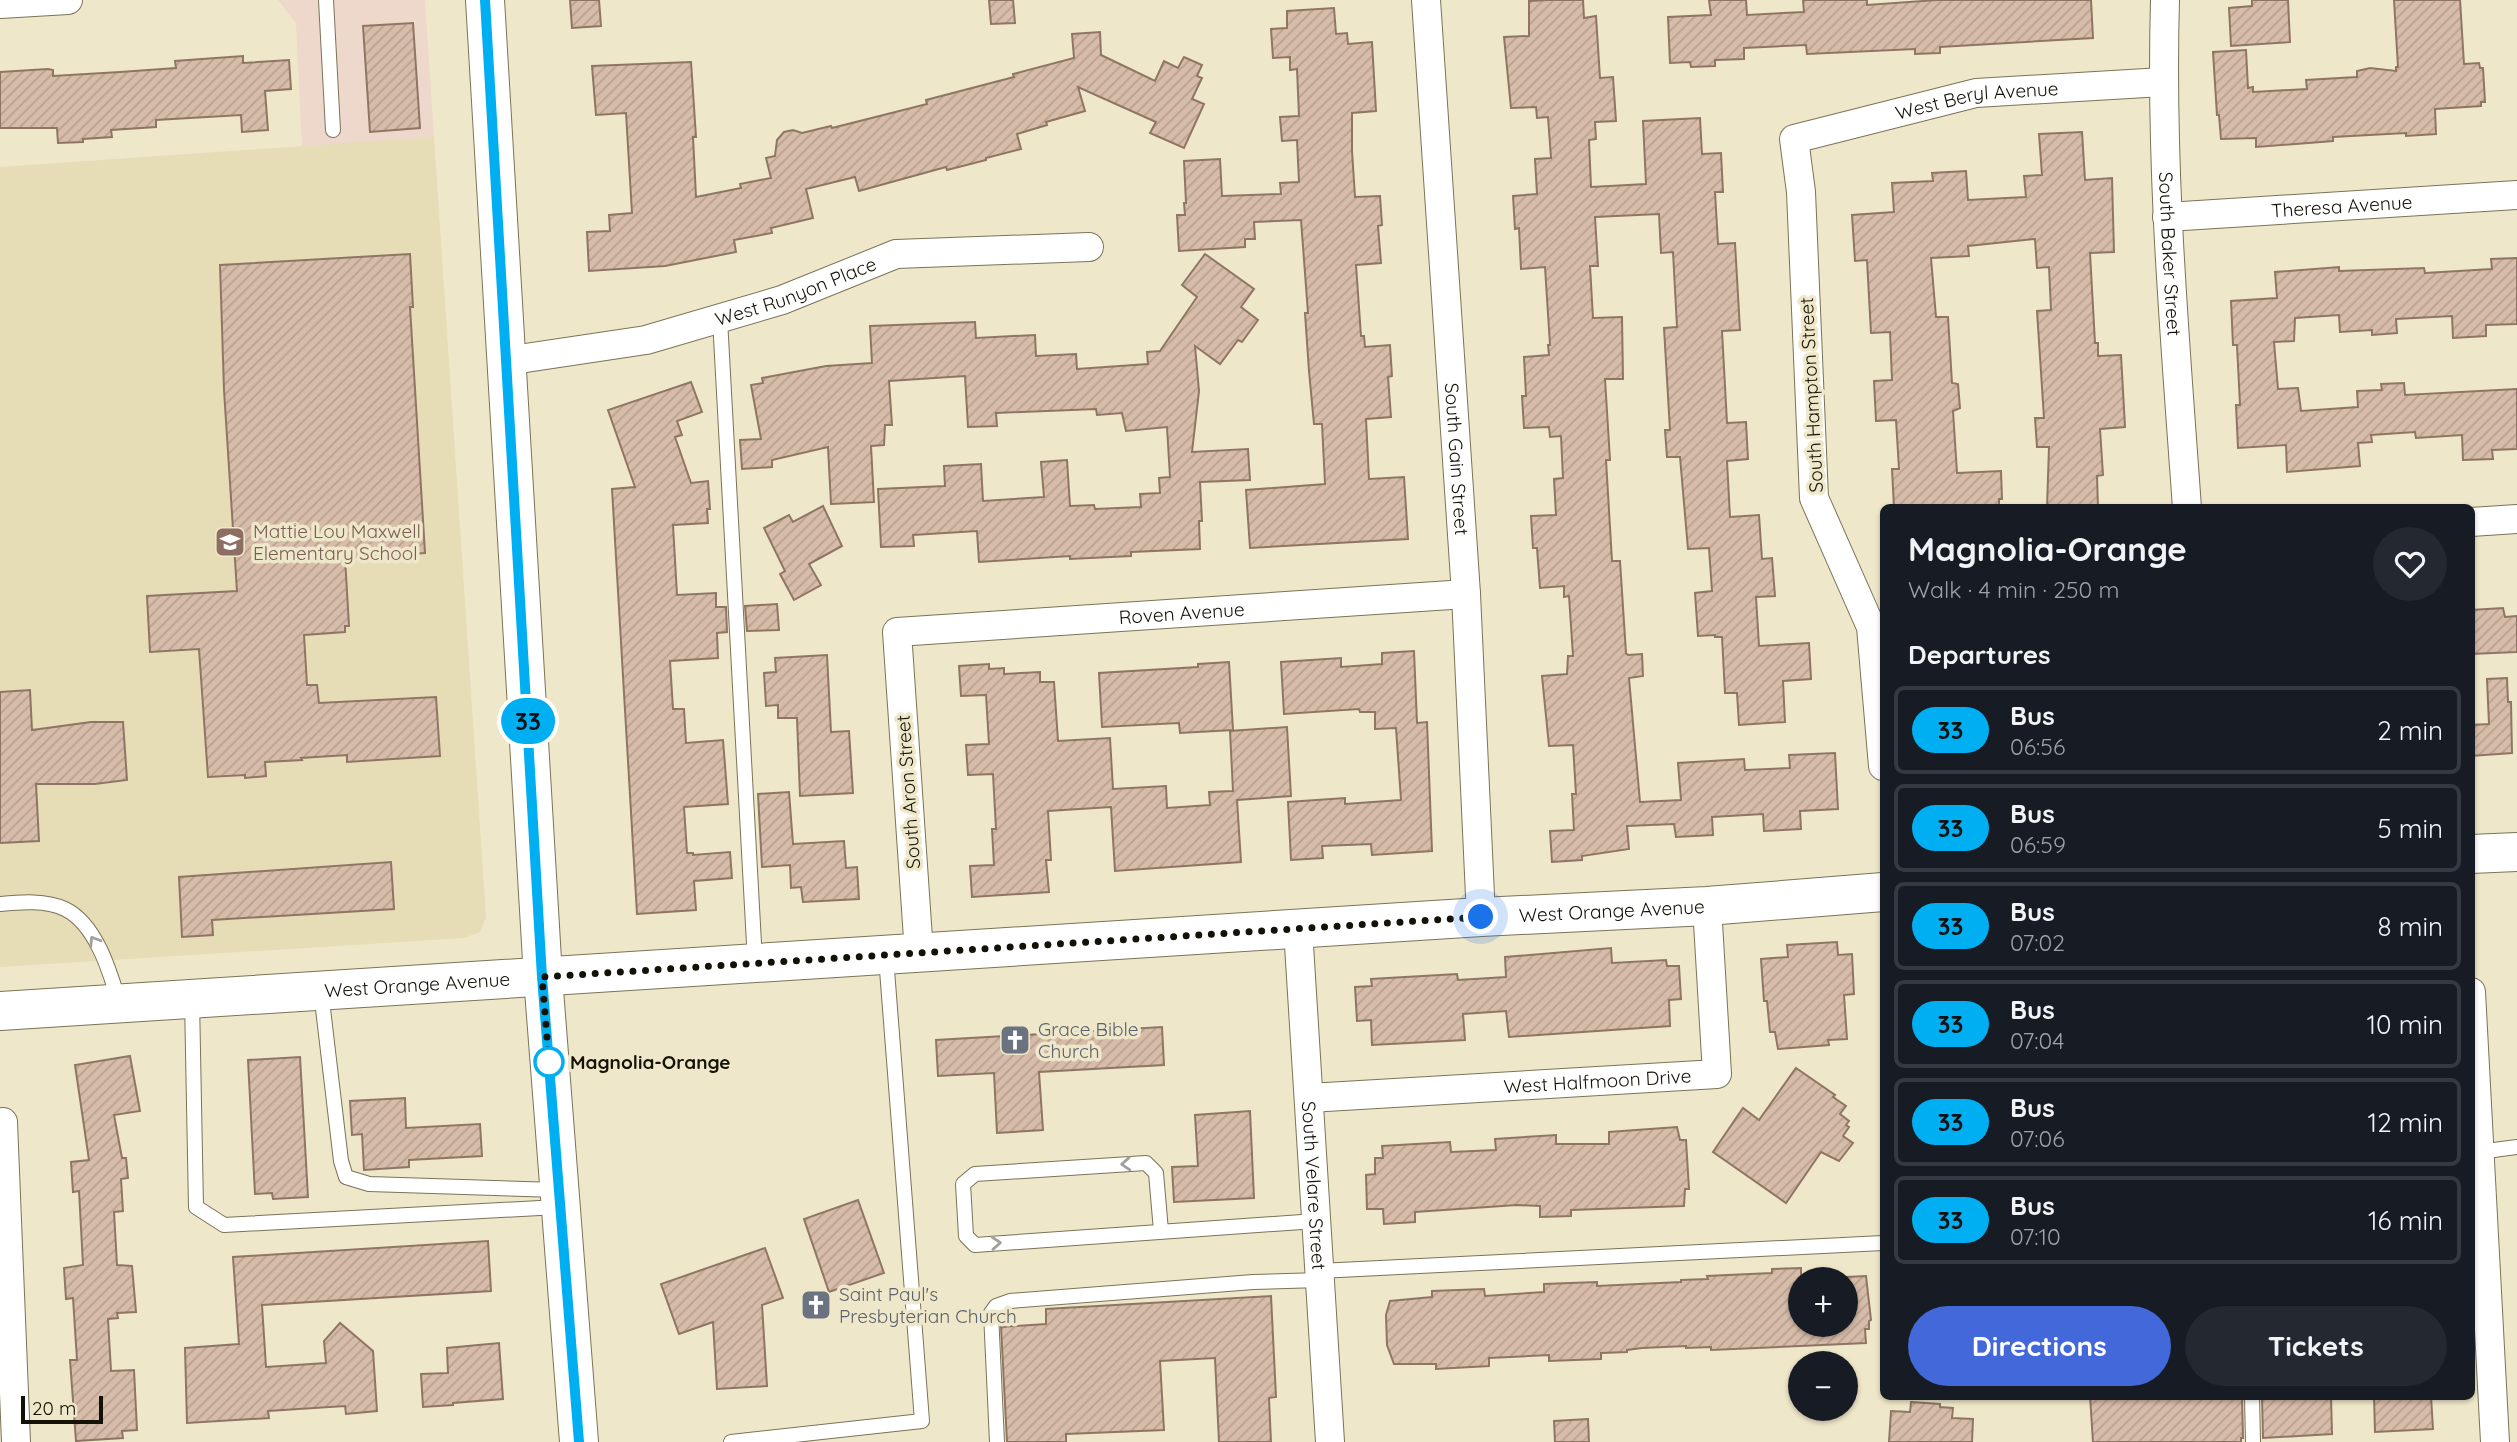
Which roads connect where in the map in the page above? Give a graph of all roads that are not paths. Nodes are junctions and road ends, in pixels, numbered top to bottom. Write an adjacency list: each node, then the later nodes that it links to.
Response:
1 (68, 0): 6 (street)
2 (326, 0): 8 (lane)
3 (485, 0): 14 (street)
4 (1426, 0): 18 (street, South Gain Street)
5 (2165, 0): 7 (street, South Baker Street)
6 (0, 4)
7 (2162, 82): 9 (street, West Beryl Avenue); 11 (street, South Baker Street)
8 (334, 130)
9 (1794, 139): 20 (street, South Hampton Street)
10 (2517, 195): 11 (street, Theresa Avenue)
11 (2167, 217): 15 (street, South Baker Street)
12 (1089, 247): 13 (street, West Runyon Place)
13 (720, 319): 14 (street, West Runyon Place); 29 (lane)
14 (506, 360): 30 (street)
15 (2187, 504)
16 (2517, 519): 17 (street)
17 (2475, 522)
18 (1466, 594): 19 (street, Roven Avenue); 26 (street, South Gain Street)
19 (897, 632): 28 (street, South Aron Street)
20 (1880, 730)
21 (2517, 852): 22 (street)
22 (2475, 854)
23 (1880, 892): 25 (street, West Orange Avenue)
24 (0, 904): 33 (lane, one-way to 24)
25 (1707, 906): 26 (street, West Orange Avenue); 36 (street, West Halfmoon Drive)
26 (1481, 917): 27 (street, West Orange Avenue)
27 (1298, 929): 28 (street, West Orange Avenue); 36 (street, South Velare Street)
28 (902, 954): 29 (street, West Orange Avenue); 50 (lane)
29 (755, 963): 30 (street, West Orange Avenue)
30 (542, 977): 31 (street, West Orange Avenue); 40 (street)
31 (321, 990): 32 (street, West Orange Avenue); 40 (lane)
32 (192, 999): 33 (street, West Orange Avenue); 40 (lane)
33 (120, 1003): 34 (street, West Orange Avenue)
34 (0, 1011)
35 (2475, 1072): 39 (street)
36 (1309, 1098): 41 (street, South Velare Street)
37 (3, 1122): 48 (street)
38 (2517, 1147): 39 (lane)
39 (2479, 1152): 42 (street)
40 (560, 1198): 49 (street)
41 (1316, 1221): 43 (lane); 45 (street, South Velare Street)
42 (2477, 1223): 47 (street)
43 (1161, 1231): 43 (lane, one-way to 43)
44 (1880, 1243): 45 (lane)
45 (1320, 1275): 51 (lane); 52 (street, South Velare Street)
46 (2252, 1400): 53 (lane)
47 (2505, 1406): 54 (street)
48 (16, 1442)
49 (579, 1442)
50 (731, 1442)
51 (998, 1442)
52 (1330, 1442)
53 (2253, 1442)
54 (2495, 1442)

